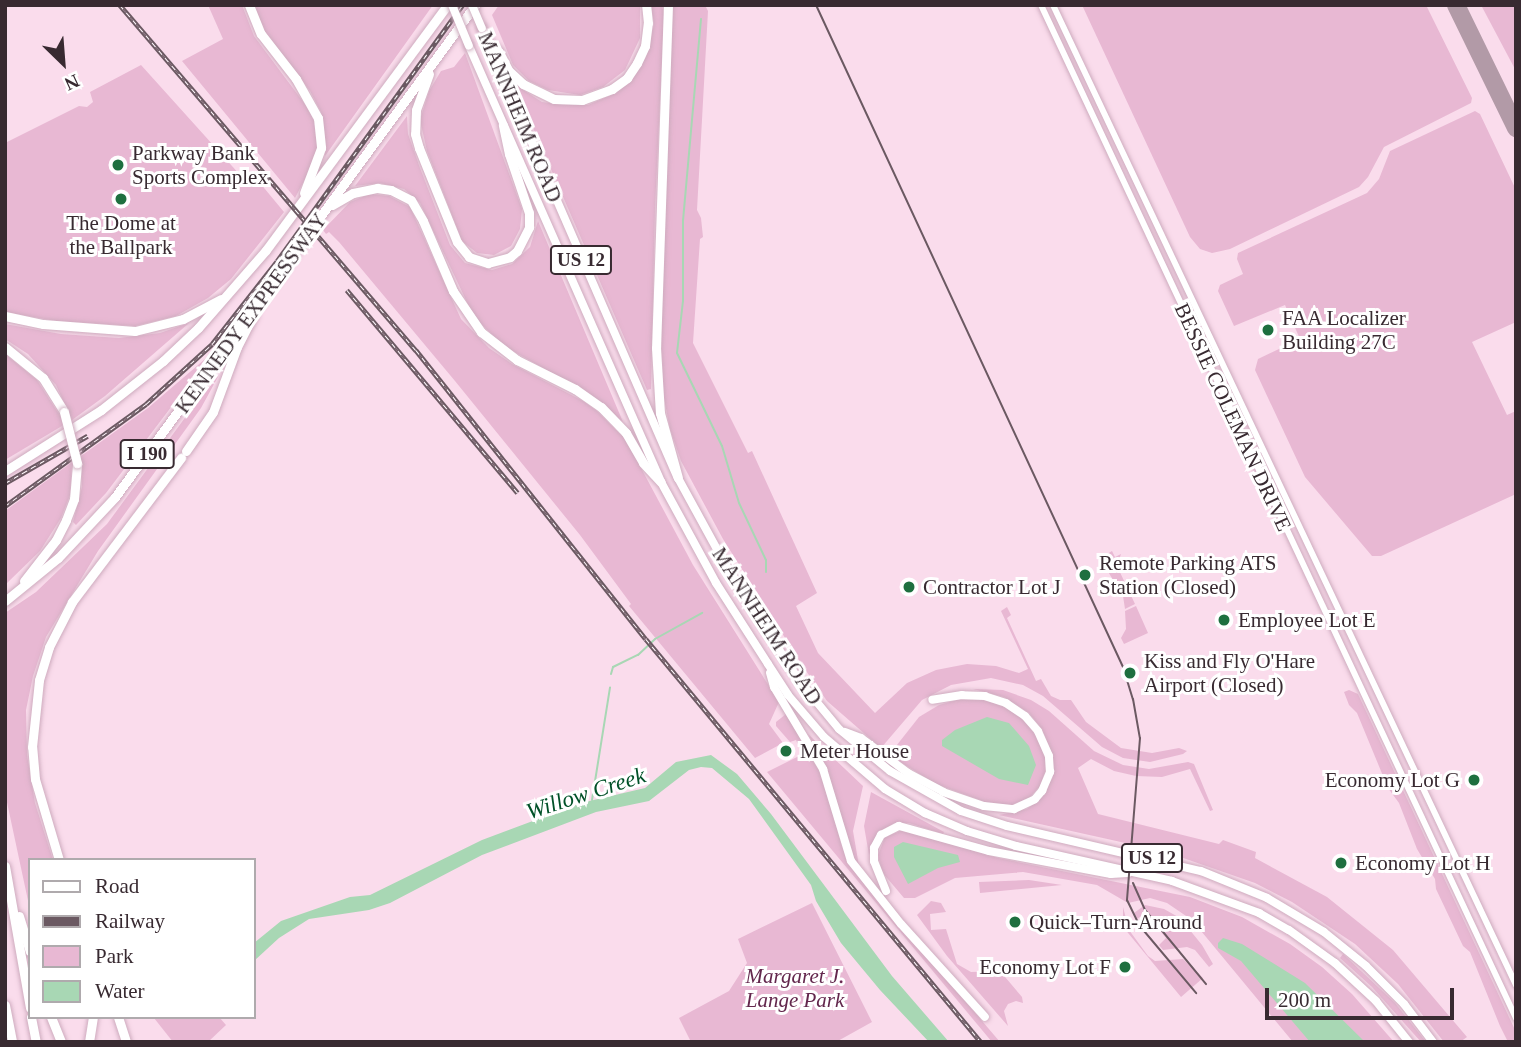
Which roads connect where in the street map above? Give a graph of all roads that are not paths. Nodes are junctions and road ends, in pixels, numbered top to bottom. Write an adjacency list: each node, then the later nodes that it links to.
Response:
1 (249, 5): 12 (highway)
2 (450, 5): 10 (main road, MANNHEIM ROAD / US 12, bridge); 12 (highway, KENNEDY EXPRESSWAY)
3 (474, 5): 8 (main road, MANNHEIM ROAD / US 12, bridge); 9 (highway, KENNEDY EXPRESSWAY / I 190)
4 (646, 5): 8 (highway)
5 (668, 5): 18 (highway)
6 (1041, 5): 30 (street, BESSIE COLEMAN DRIVE)
7 (1053, 5): 29 (street, BESSIE COLEMAN DRIVE)
8 (488, 41): 18 (main road, MANNHEIM ROAD / US 12)
9 (431, 67): 10 (highway); 11 (highway, KENNEDY EXPRESSWAY / I 190)
10 (503, 125): 19 (main road, MANNHEIM ROAD / US 12)
11 (328, 207): 13 (highway, KENNEDY EXPRESSWAY / I 190); 19 (highway)
12 (294, 213): 14 (highway, KENNEDY EXPRESSWAY)
13 (268, 288): 20 (highway, KENNEDY EXPRESSWAY / I 190); 24 (highway)
14 (229, 295): 15 (highway); 17 (highway, KENNEDY EXPRESSWAY)
15 (5, 316)
16 (5, 347): 20 (highway, bridge)
17 (5, 471)
18 (678, 478): 23 (main road, MANNHEIM ROAD / US 12)
19 (661, 482): 21 (main road, MANNHEIM ROAD / US 12)
20 (5, 600)
21 (768, 664): 26 (main road, MANNHEIM ROAD / US 12); 33 (main road)
22 (932, 700): 23 (main road)
23 (839, 729): 45 (main road, MANNHEIM ROAD / US 12)
24 (58, 858)
25 (5, 866): 28 (highway); 31 (highway)
26 (1137, 873): 27 (main road); 44 (main road, MANNHEIM ROAD / US 12)
27 (886, 891)
28 (28, 944)
29 (1515, 983): 30 (street)
30 (1501, 988): 34 (street, BESSIE COLEMAN DRIVE)
31 (28, 997)
32 (5, 1005): 39 (highway)
33 (985, 1017)
34 (1516, 1018)
35 (32, 1019): 40 (highway)
36 (52, 1019): 41 (highway)
37 (93, 1019): 42 (highway)
38 (119, 1019): 43 (highway)
39 (12, 1042)
40 (36, 1042)
41 (61, 1042)
42 (89, 1042)
43 (126, 1042)
44 (1409, 1042)
45 (1433, 1042)

